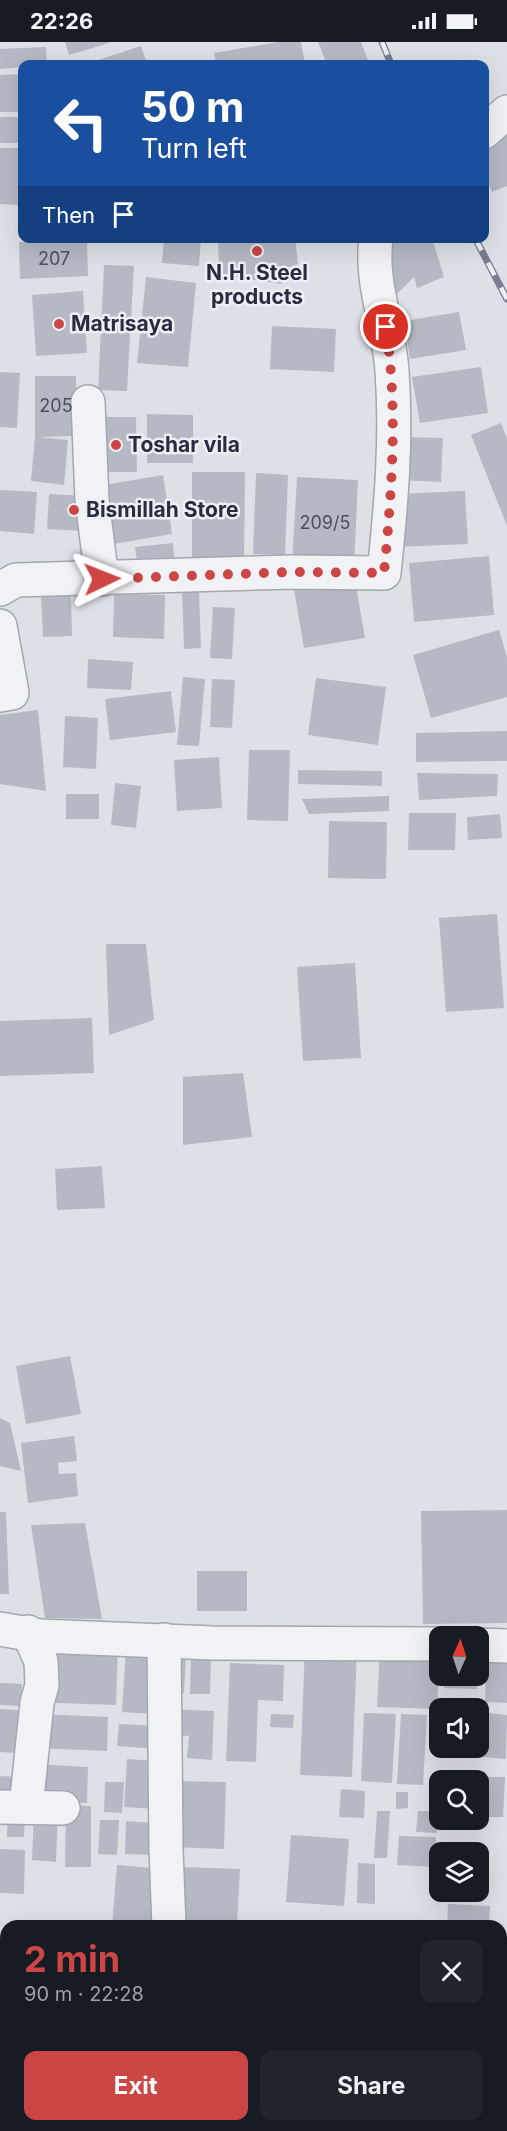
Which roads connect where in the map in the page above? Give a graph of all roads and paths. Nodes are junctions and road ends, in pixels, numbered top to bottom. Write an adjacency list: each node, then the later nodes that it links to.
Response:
1 (507, 112): 2 (street)
2 (489, 128)
3 (376, 243): 5 (street)
4 (88, 402): 5 (street)
5 (102, 579): 6 (street)
6 (0, 589)
7 (0, 626): 8 (street)
8 (0, 695)
9 (14, 1630): 10 (street); 14 (street)
10 (164, 1640): 11 (street); 16 (street)
11 (429, 1644)
12 (489, 1645): 13 (street)
13 (507, 1646)
14 (13, 1807): 15 (street)
15 (63, 1809)
16 (169, 1920)

